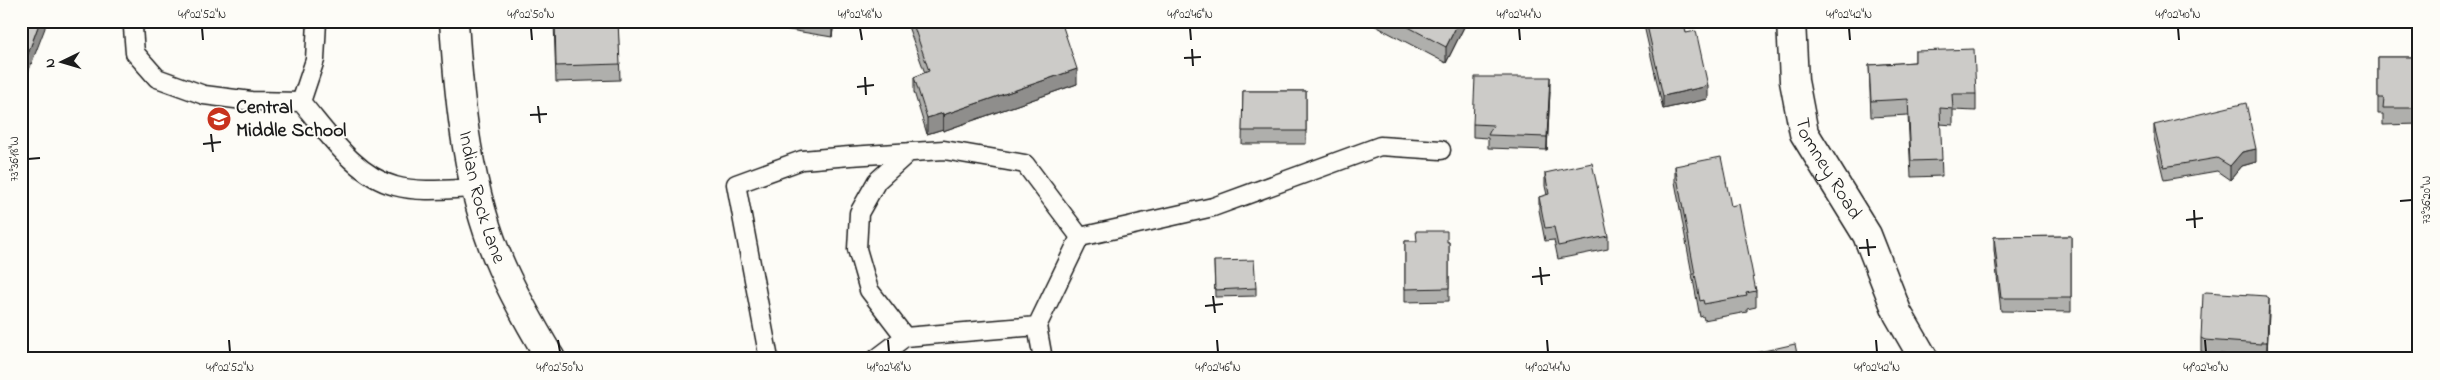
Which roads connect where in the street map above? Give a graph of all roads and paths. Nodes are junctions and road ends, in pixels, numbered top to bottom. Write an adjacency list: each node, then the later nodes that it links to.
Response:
1 (137, 21): 5 (lane)
2 (317, 21): 5 (lane)
3 (454, 21): 8 (street, Indian Rock Lane)
4 (1791, 21): 16 (street, Tomney Road)
5 (301, 102): 8 (lane)
6 (1441, 150): 9 (lane)
7 (908, 152): 9 (lane); 11 (lane); 13 (lane)
8 (476, 188): 12 (street, Indian Rock Lane)
9 (1080, 237): 10 (lane)
10 (1037, 326): 11 (lane); 15 (lane)
11 (904, 337): 14 (lane)
12 (551, 359)
13 (769, 359)
14 (876, 359)
15 (1043, 359)
16 (1924, 359)

